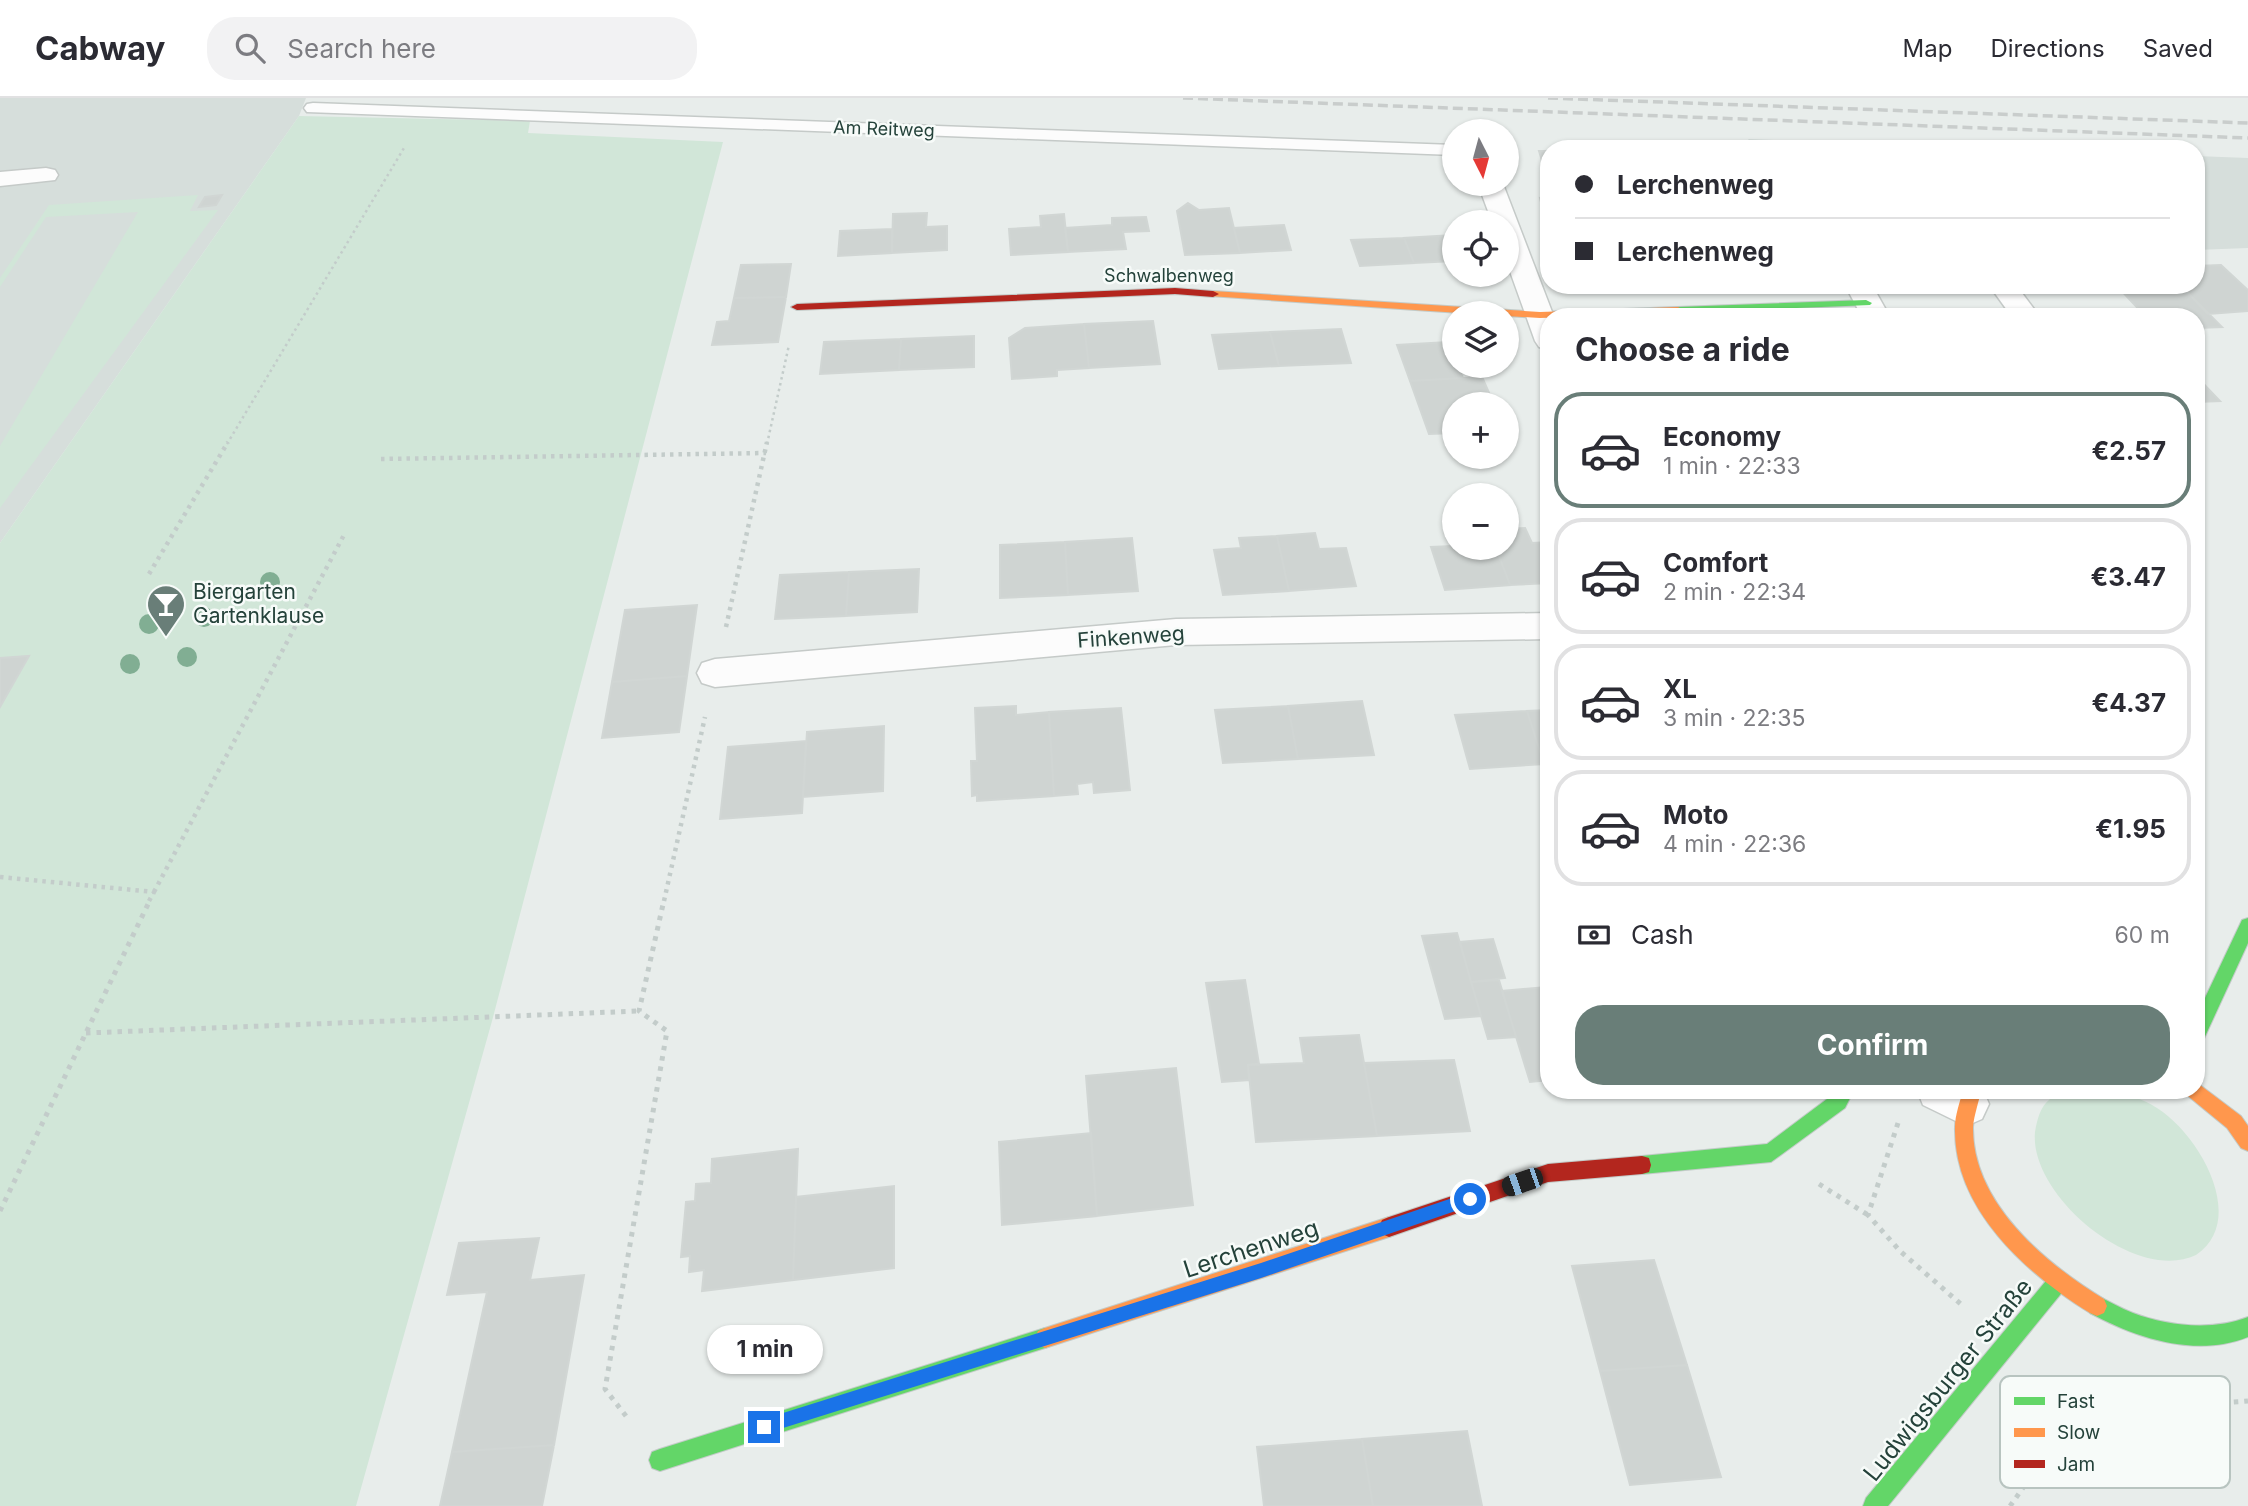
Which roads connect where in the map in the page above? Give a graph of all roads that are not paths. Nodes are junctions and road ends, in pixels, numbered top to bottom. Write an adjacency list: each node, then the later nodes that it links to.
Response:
1 (313, 108): 2 (lane, Am Reitweg)
2 (1442, 150)
3 (46, 176): 4 (street)
4 (0, 179)
5 (1519, 259): 9 (street)
6 (1867, 302): 8 (street, Schwalbenweg)
7 (797, 307): 9 (street, Schwalbenweg)
8 (1716, 308)
9 (1540, 315)
10 (1540, 626): 11 (street, Finkenweg)
11 (715, 673)
12 (2248, 925): 13 (street)
13 (2205, 1018)
14 (1840, 1099): 20 (street, Lerchenweg)
15 (1959, 1099): 18 (street)
16 (2205, 1099): 17 (street)
17 (2248, 1142)
18 (2057, 1283): 19 (street); 21 (street, Ludwigsburger Straße)
19 (2248, 1327)
20 (660, 1460)
21 (1874, 1506)

